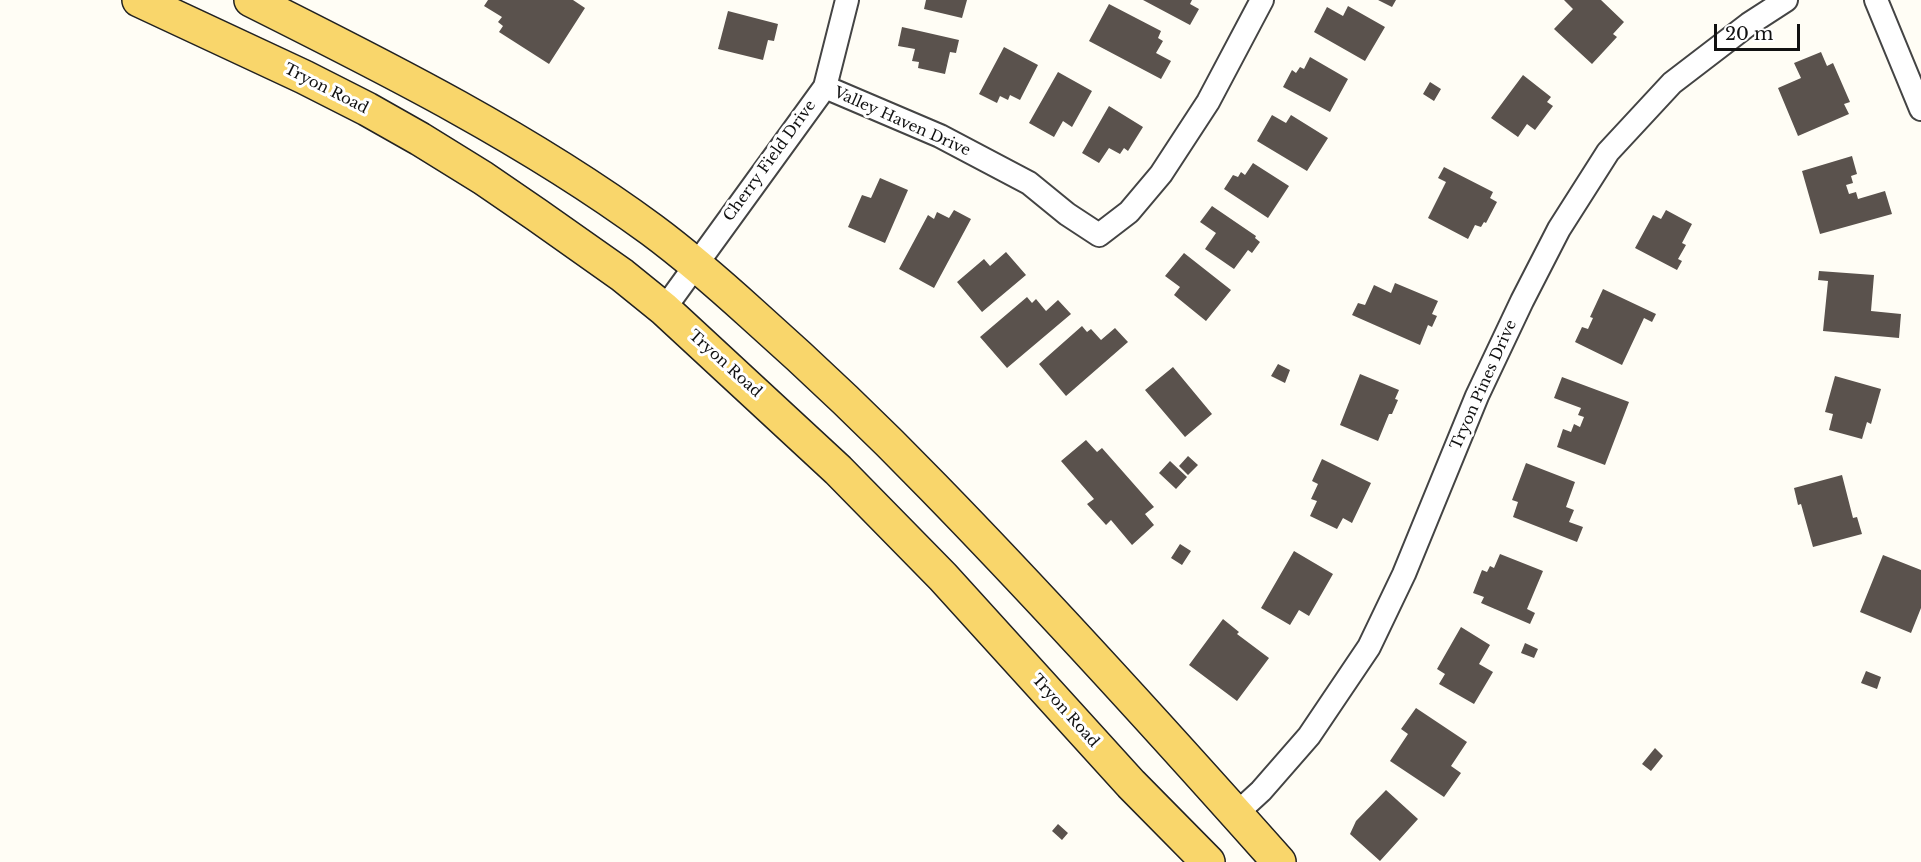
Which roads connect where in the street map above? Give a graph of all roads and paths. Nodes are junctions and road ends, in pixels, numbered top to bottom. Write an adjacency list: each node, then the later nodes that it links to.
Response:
1 (139, 0): 10 (main road, Tryon Road)
2 (251, 0): 9 (main road)
3 (847, 0): 7 (street, Cherry Field Drive)
4 (1262, 0): 7 (street, Valley Haven Drive)
5 (1786, 0): 11 (street, Tryon Pines Drive)
6 (1876, 0): 8 (street)
7 (825, 87): 9 (street, Cherry Field Drive)
8 (1921, 109)
9 (695, 264): 10 (street, Cherry Field Drive); 11 (main road)
10 (664, 309): 12 (main road, Tryon Road)
11 (1236, 814): 13 (main road)
12 (1208, 862)
13 (1279, 862)

